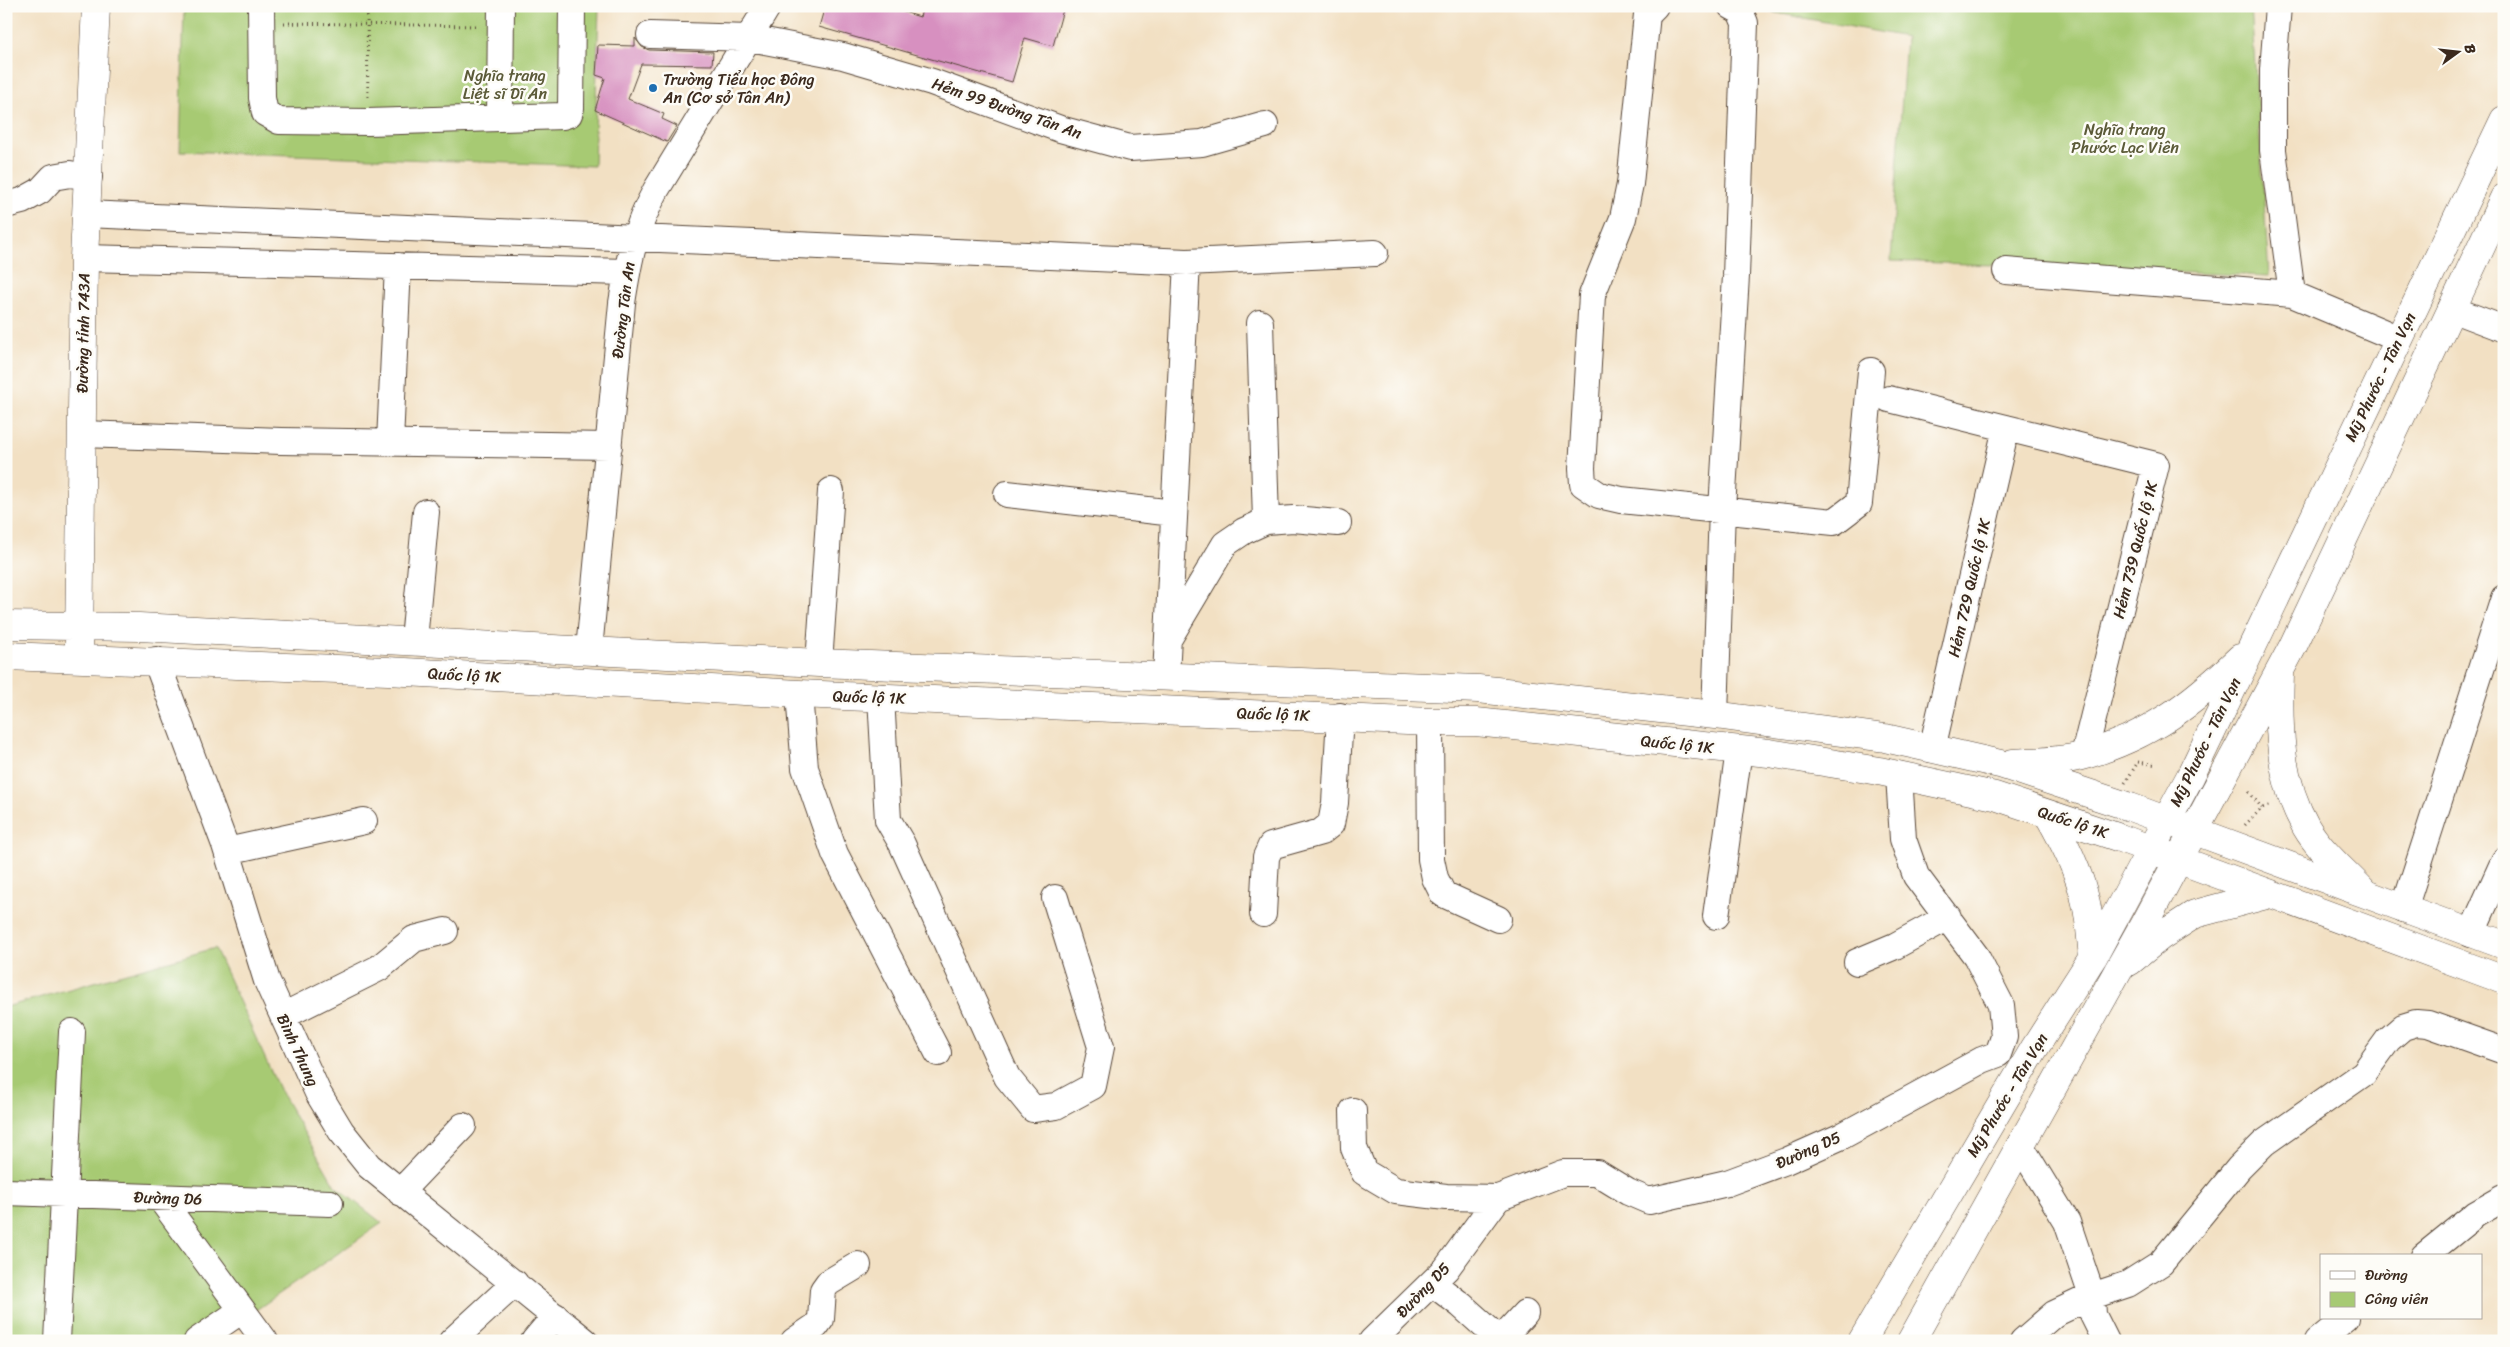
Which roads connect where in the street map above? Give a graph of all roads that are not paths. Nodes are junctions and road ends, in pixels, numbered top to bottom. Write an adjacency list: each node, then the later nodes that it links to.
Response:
1 (96, 6): 14 (main road, Đường tỉnh 743A)
2 (572, 6): 11 (street)
3 (768, 6): 10 (street, Đường Tân An)
4 (1655, 6): 42 (street)
5 (1731, 6): 42 (street)
6 (2278, 6): 29 (street)
7 (261, 15): 11 (street)
8 (501, 16): 11 (street)
9 (650, 35): 10 (street, Hẻm 99 Đường Tân An)
10 (750, 38): 13 (street, Hẻm 99 Đường Tân An); 20 (street, Đường Tân An)
11 (500, 117)
12 (2504, 120): 33 (main road, Mỹ Phước - Tân Vạn)
13 (1265, 125)
14 (89, 177): 16 (street); 17 (main road, Đường tỉnh 743A)
15 (2504, 198): 30 (main road, Mỹ Phước - Tân Vạn)
16 (6, 204)
17 (86, 214): 18 (street); 22 (main road, Đường tỉnh 743A)
18 (247, 221): 19 (street); 23 (street)
19 (297, 223): 20 (street); 25 (street)
20 (634, 237): 24 (street); 28 (street, Đường Tân An)
21 (1375, 253): 24 (street)
22 (84, 258): 23 (street); 37 (main road, Đường tỉnh 743A)
23 (248, 262): 25 (street)
24 (1187, 262): 44 (street)
25 (293, 263): 26 (street)
26 (398, 266): 28 (street); 38 (street)
27 (2006, 271): 29 (street)
28 (626, 272): 39 (street, Đường Tân An)
29 (2292, 294): 33 (street)
30 (2451, 309): 32 (street); 59 (main road, Mỹ Phước - Tân Vạn)
31 (1260, 323): 45 (street)
32 (2504, 329)
33 (2399, 339): 53 (main road, Mỹ Phước - Tân Vạn)
34 (1871, 371): 42 (street)
35 (1889, 399): 36 (street, Hẻm 739 Quốc lộ 1K)
36 (2006, 428): 67 (street, Hẻm 729 Quốc lộ 1K); 69 (street, Hẻm 739 Quốc lộ 1K)
37 (82, 434): 38 (street); 49 (main road, Đường tỉnh 743A)
38 (390, 442): 39 (street)
39 (609, 446): 54 (street, Đường Tân An)
40 (831, 491): 58 (street)
41 (1007, 494): 44 (street)
42 (1722, 509): 64 (street)
43 (426, 512): 51 (street)
44 (1174, 513): 52 (street)
45 (1266, 521): 46 (street); 52 (street)
46 (1338, 523)
47 (2504, 598): 83 (street)
48 (6, 625): 49 (main road, Quốc lộ 1K)
49 (80, 627): 50 (main road, Quốc lộ 1K); 56 (main road, Đường tỉnh 743A)
50 (139, 627): 51 (main road, Quốc lộ 1K); 57 (main road)
51 (414, 640): 54 (main road, Quốc lộ 1K)
52 (1167, 641): 60 (street)
53 (2250, 649): 69 (main road); 73 (main road, Mỹ Phước - Tân Vạn)
54 (590, 650): 58 (main road, Quốc lộ 1K); 61 (main road)
55 (6, 656): 56 (main road, Quốc lộ 1K)
56 (78, 659): 57 (main road, Quốc lộ 1K)
57 (156, 660): 61 (main road, Quốc lộ 1K); 77 (street, Bình Thung)
58 (819, 662): 60 (main road, Quốc lộ 1K)
59 (2280, 669): 75 (main road, Mỹ Phước - Tân Vạn); 81 (main road)
60 (1166, 676): 64 (main road, Quốc lộ 1K)
61 (586, 682): 62 (main road, Quốc lộ 1K)
62 (799, 694): 63 (main road, Quốc lộ 1K); 98 (street)
63 (881, 697): 65 (main road, Quốc lộ 1K); 82 (street)
64 (1715, 715): 67 (main road, Quốc lộ 1K)
65 (1340, 716): 66 (main road, Quốc lộ 1K); 84 (street)
66 (1430, 722): 68 (main road, Quốc lộ 1K); 87 (street)
67 (1932, 749): 70 (main road, Quốc lộ 1K)
68 (1739, 750): 71 (main road, Quốc lộ 1K); 85 (street)
69 (2084, 755): 70 (main road)
70 (2000, 764): 73 (main road, Quốc lộ 1K)
71 (1899, 775): 72 (main road, Quốc lộ 1K); 86 (street)
72 (2048, 814): 76 (main road, Quốc lộ 1K); 91 (main road)
73 (2166, 820): 75 (main road, Quốc lộ 1K); 76 (main road, Mỹ Phước - Tân Vạn)
74 (364, 821): 77 (street)
75 (2194, 831): 78 (main road, Mỹ Phước - Tân Vạn); 81 (main road, Quốc lộ 1K)
76 (2150, 849): 78 (main road, Quốc lộ 1K); 91 (main road, Mỹ Phước - Tân Vạn)
77 (227, 851): 95 (street, Bình Thung)
78 (2178, 860): 80 (main road, Quốc lộ 1K); 93 (main road, Mỹ Phước - Tân Vạn)
79 (2504, 861): 89 (street)
80 (2270, 894): 93 (main road); 94 (main road, Quốc lộ 1K)
81 (2369, 896): 83 (main road, Quốc lộ 1K)
82 (1055, 898)
83 (2404, 909): 89 (main road, Quốc lộ 1K)
84 (1263, 914)
85 (1716, 916)
86 (1948, 917): 92 (street); 99 (street)
87 (1498, 919)
88 (445, 931): 95 (street)
89 (2471, 934): 90 (main road, Quốc lộ 1K)
90 (2504, 945)
91 (2093, 957): 100 (main road, Mỹ Phước - Tân Vạn)
92 (1857, 962)
93 (2118, 971): 103 (main road, Mỹ Phước - Tân Vạn)
94 (2504, 980)
95 (282, 1016): 105 (street, Bình Thung)
96 (72, 1032): 106 (street)
97 (2504, 1052): 115 (street)
98 (938, 1053)
99 (1998, 1054): 100 (street); 108 (street, Đường D5)
100 (2006, 1096): 129 (main road, Mỹ Phước - Tân Vạn)
101 (1353, 1111): 108 (street)
102 (463, 1126): 105 (street)
103 (2020, 1145): 115 (street); 130 (main road, Mỹ Phước - Tân Vạn)
104 (6, 1192): 106 (street, Đường D6)
105 (400, 1192): 113 (street, Bình Thung)
106 (64, 1194): 107 (street, Đường D6); 121 (street)
107 (160, 1198): 110 (street, Đường D6); 116 (street)
108 (1498, 1198): 114 (street, Đường D5)
109 (2504, 1198): 111 (street)
110 (330, 1203)
111 (2426, 1254)
112 (858, 1265): 127 (street)
113 (515, 1283): 118 (street, Bình Thung); 124 (street)
114 (1432, 1283): 120 (street); 128 (street, Đường D5)
115 (2092, 1296): 131 (street); 132 (street)
116 (242, 1310): 122 (street); 123 (street)
117 (1525, 1313): 120 (street)
118 (555, 1316): 125 (street); 126 (street, Bình Thung)
119 (2344, 1320): 133 (street)
120 (1500, 1340)
121 (57, 1341)
122 (197, 1341)
123 (265, 1341)
124 (452, 1341)
125 (534, 1341)
126 (585, 1341)
127 (794, 1341)
128 (1372, 1341)
129 (1862, 1341)
130 (1911, 1341)
131 (2023, 1341)
132 (2106, 1341)
133 (2318, 1341)

